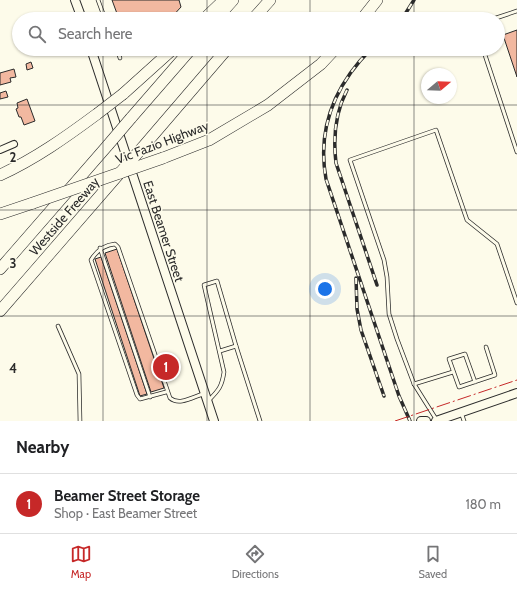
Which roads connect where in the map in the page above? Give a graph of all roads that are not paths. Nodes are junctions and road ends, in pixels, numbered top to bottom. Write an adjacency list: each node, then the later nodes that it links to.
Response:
1 (75, 0): 8 (street)
2 (98, 0): 9 (lane)
3 (224, 0): 10 (highway)
4 (233, 0): 11 (highway)
5 (270, 0): 12 (highway)
6 (377, 0): 13 (highway)
7 (517, 11): 14 (lane)
8 (79, 12)
9 (102, 12)
10 (211, 12)
11 (222, 12)
12 (259, 12)
13 (368, 12)
14 (505, 15)
15 (94, 56): 40 (street, East Beamer Street)
16 (165, 56): 24 (highway, bridge)
17 (185, 56): 27 (highway, Westside Freeway, bridge)
18 (221, 56): 29 (highway, Westside Freeway, bridge)
19 (328, 56): 25 (highway, Vic Fazio Highway, bridge)
20 (485, 56): 23 (lane)
21 (14, 144): 22 (street)
22 (0, 150)
23 (517, 152)
24 (0, 175)
25 (0, 214)
26 (100, 248): 37 (lane); 39 (lane); 39 (lane)
27 (0, 269)
28 (517, 303): 36 (lane)
29 (0, 311)
30 (58, 326): 42 (lane)
31 (236, 346): 33 (lane); 33 (lane); 44 (lane)
32 (486, 347): 35 (lane)
33 (220, 351): 40 (lane)
34 (453, 372): 35 (lane); 35 (lane); 36 (lane)
35 (475, 382)
36 (414, 384): 47 (lane)
37 (166, 392): 39 (lane); 40 (lane)
38 (517, 393): 41 (street)
39 (150, 397)
40 (206, 397): 43 (street, East Beamer Street)
41 (462, 412): 47 (street); 48 (lane)
42 (80, 421)
43 (214, 421)
44 (260, 421)
45 (421, 421): 46 (street)
46 (426, 421)
47 (437, 421)
48 (464, 421)

